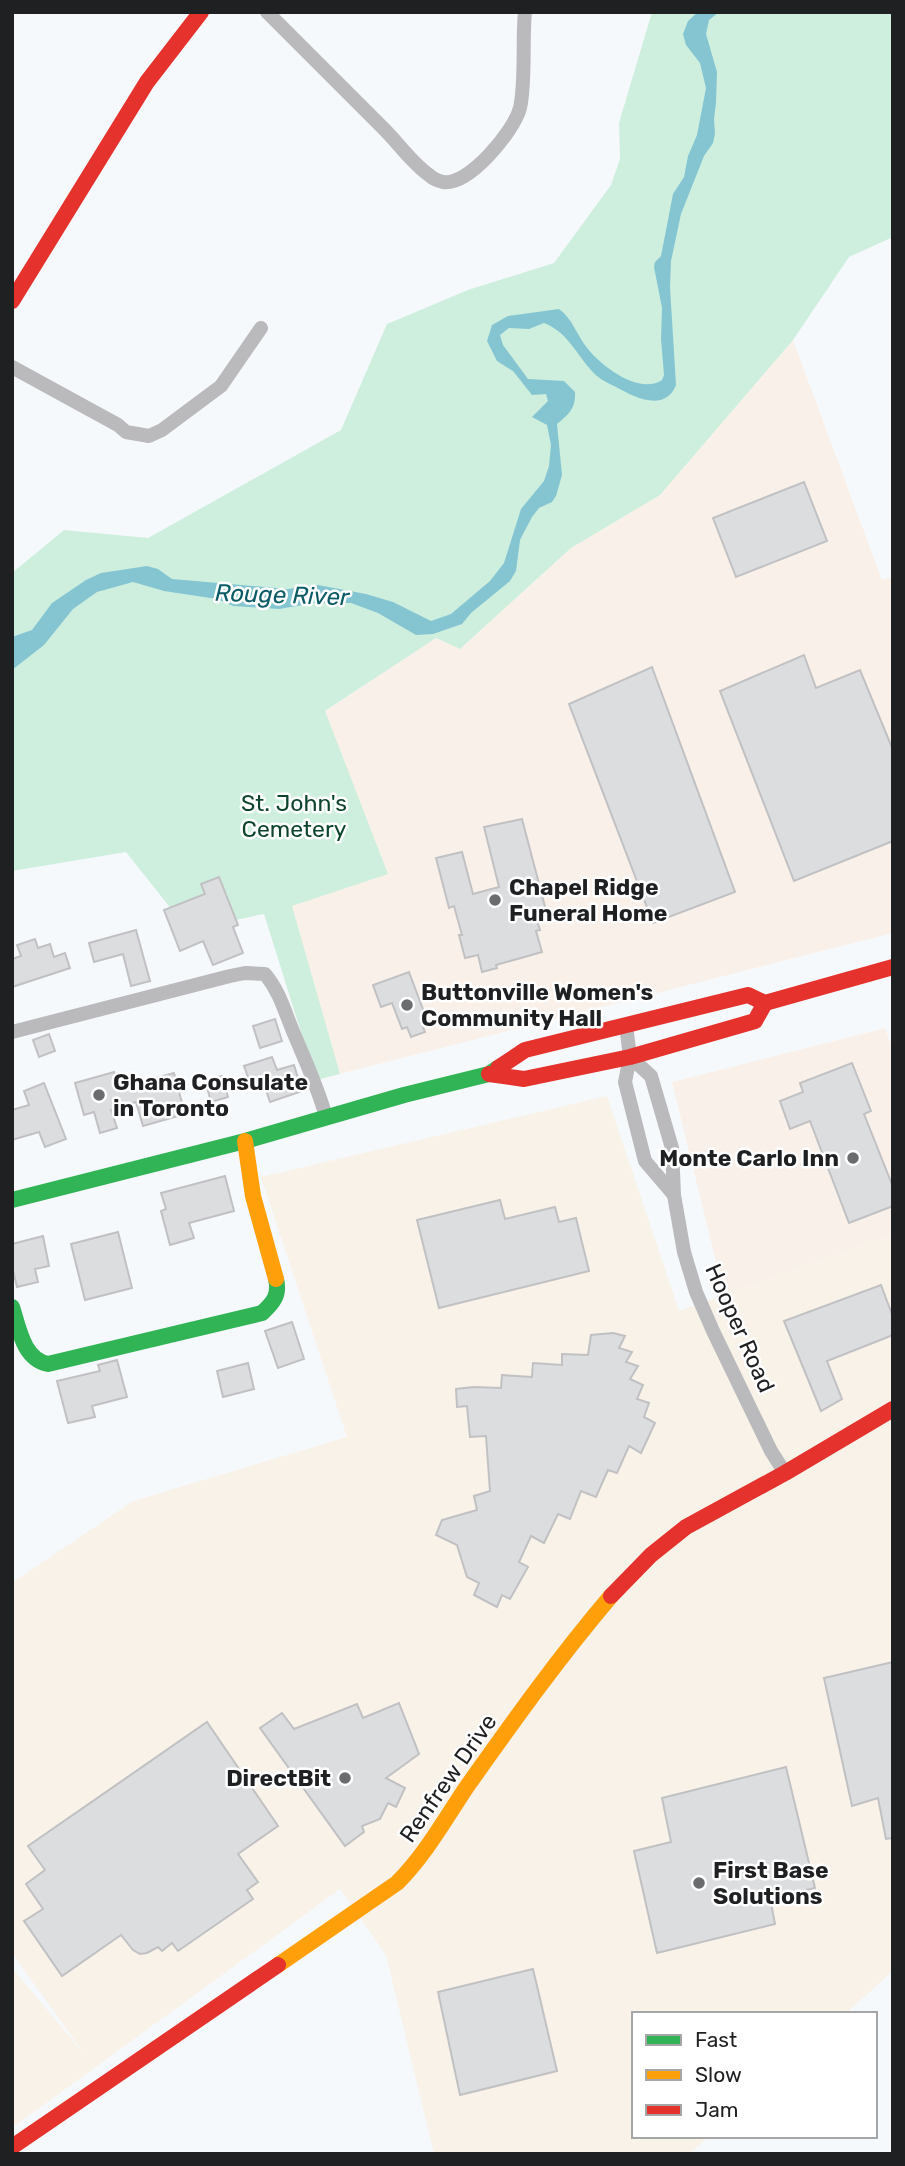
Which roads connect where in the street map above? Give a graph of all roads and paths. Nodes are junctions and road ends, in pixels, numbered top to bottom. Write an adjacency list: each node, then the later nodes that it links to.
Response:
1 (201, 12): 4 (street)
2 (267, 12): 3 (street)
3 (525, 12)
4 (12, 301)
5 (261, 328): 6 (street)
6 (12, 367)
7 (893, 967): 8 (street)
8 (765, 1003): 9 (street); 11 (street)
9 (626, 1025): 11 (street); 12 (street)
10 (12, 1032): 13 (street)
11 (631, 1057): 12 (street); 15 (street, Hooper Road); 15 (street)
12 (489, 1074): 13 (street)
13 (326, 1117): 14 (street)
14 (245, 1141): 16 (street); 17 (street)
15 (674, 1195): 19 (street, Hooper Road)
16 (12, 1200)
17 (12, 1307)
18 (893, 1409): 19 (street, Renfrew Drive)
19 (785, 1472): 20 (street, Renfrew Drive)
20 (12, 2147)

